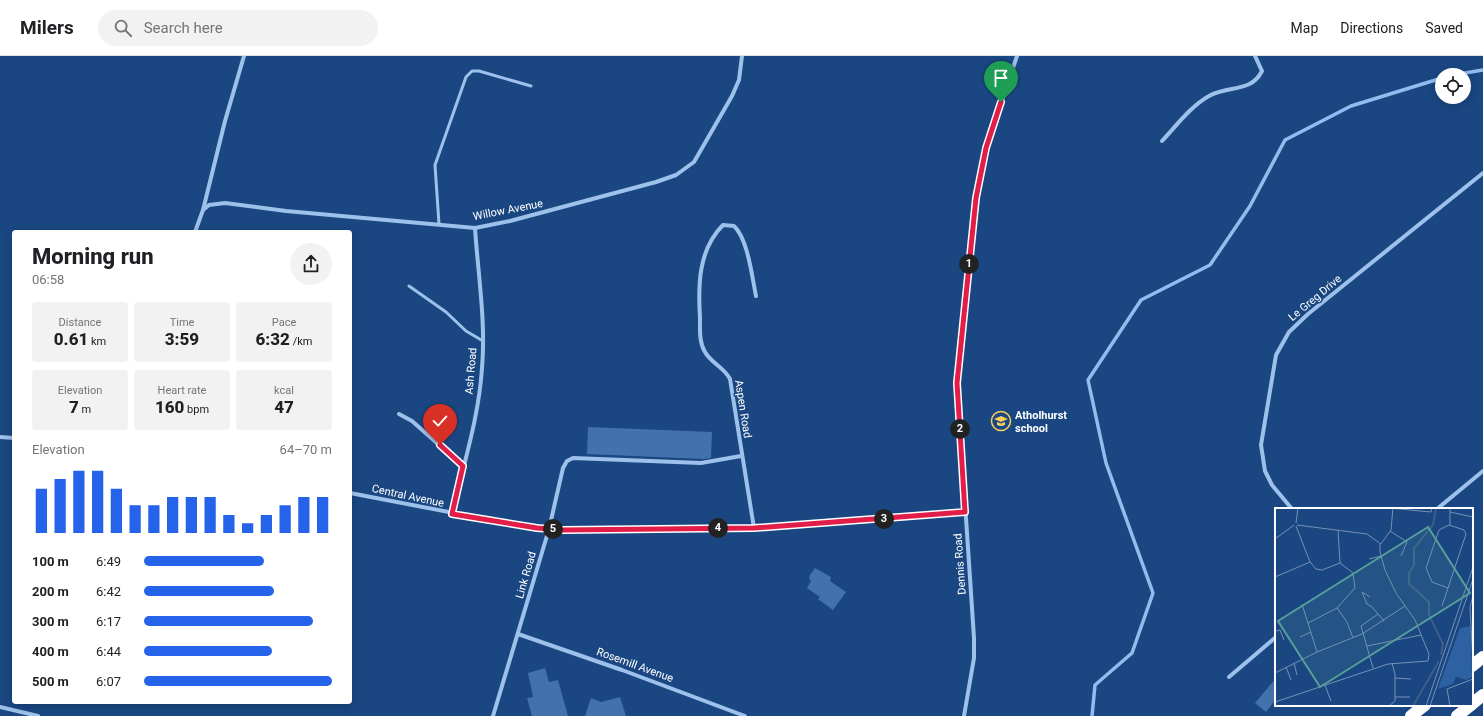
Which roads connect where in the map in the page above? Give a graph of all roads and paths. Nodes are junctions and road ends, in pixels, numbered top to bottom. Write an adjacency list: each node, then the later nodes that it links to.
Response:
1 (244, 56): 8 (street)
2 (742, 56): 10 (street, Willow Avenue)
3 (1017, 56): 24 (street, Dennis Road)
4 (1255, 56): 6 (street)
5 (531, 86): 9 (lane)
6 (1162, 141)
7 (1483, 174): 22 (street, Le Greg Drive)
8 (203, 210): 9 (street, Willow Avenue); 11 (street)
9 (439, 224): 10 (street, Willow Avenue)
10 (475, 228): 14 (street, Ash Road)
11 (196, 230)
12 (409, 286): 14 (lane)
13 (756, 296): 18 (street, Aspen Road)
14 (483, 341): 19 (street, Ash Road)
15 (399, 414): 19 (street)
16 (0, 437): 17 (street)
17 (12, 438)
18 (741, 456): 26 (street, Aspen Road); 27 (street, Link Road)
19 (463, 466): 25 (street, Ash Road)
20 (1483, 471): 23 (street)
21 (352, 493): 25 (street, Central Avenue)
22 (1291, 508)
23 (1437, 508)
24 (965, 512): 26 (street, Central Avenue); 41 (street, Dennis Road)
25 (452, 514): 27 (street, Central Avenue)
26 (754, 528): 27 (street, Central Avenue)
27 (549, 529): 28 (street, Link Road)
28 (518, 634): 39 (street, Link Road); 40 (street, Rosemill Avenue)
29 (1275, 638): 32 (street)
30 (1483, 657): 31 (highway)
31 (1473, 665)
32 (1229, 677)
33 (1483, 695): 34 (highway)
34 (1473, 703)
35 (1424, 706): 42 (highway)
36 (1470, 706): 43 (highway)
37 (0, 707): 38 (street)
38 (38, 716)
39 (493, 716)
40 (745, 716)
41 (964, 716)
42 (1411, 716)
43 (1457, 716)

